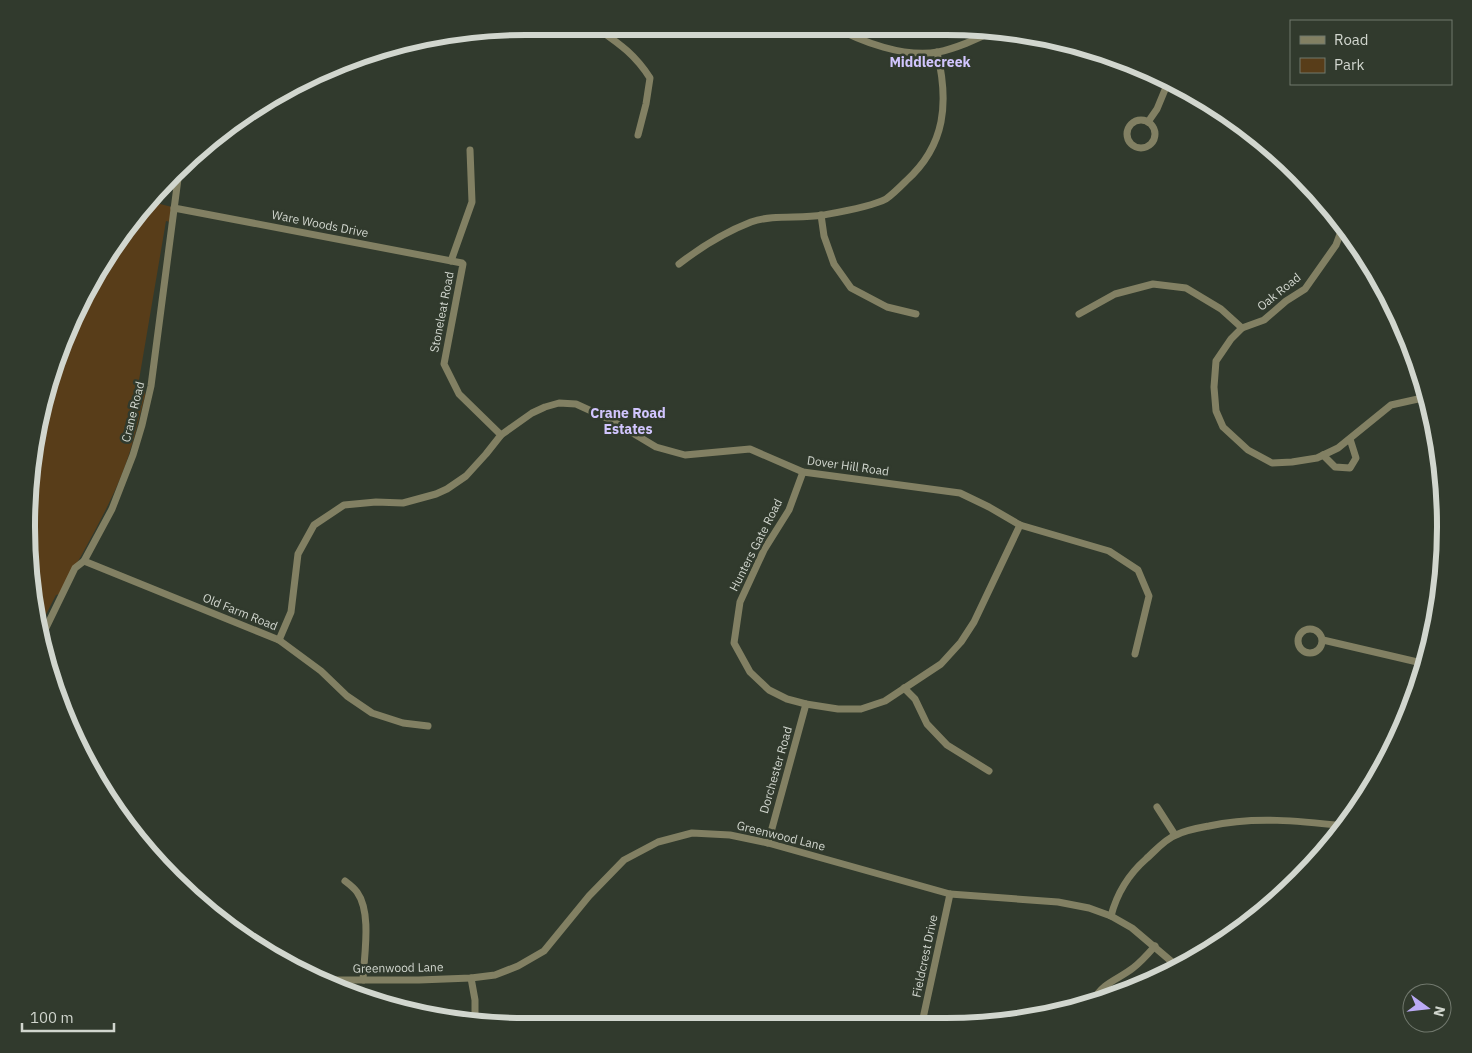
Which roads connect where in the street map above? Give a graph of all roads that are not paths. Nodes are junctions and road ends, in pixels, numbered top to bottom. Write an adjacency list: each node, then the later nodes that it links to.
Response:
1 (607, 35): 7 (street)
2 (850, 35): 4 (street)
3 (979, 36): 4 (street)
4 (937, 52): 11 (street)
5 (1166, 88): 6 (street)
6 (1148, 122): 6 (street)
7 (638, 135)
8 (470, 150): 13 (street)
9 (178, 180): 10 (street, Crane Road)
10 (174, 208): 13 (street, Ware Woods Drive); 25 (street, Crane Road)
11 (821, 215): 15 (street); 16 (street)
12 (1340, 234): 18 (street, Oak Road)
13 (451, 261): 14 (street, Ware Woods Drive)
14 (462, 263): 20 (street, Stoneleat Road)
15 (679, 264)
16 (916, 314)
17 (1079, 314): 18 (street)
18 (1242, 328): 22 (street, Oak Road)
19 (1420, 399): 21 (street, Oak Road)
20 (501, 435): 23 (street, Dover Hill Road); 27 (street, Dover Hill Road)
21 (1350, 439): 22 (street, Oak Road); 22 (street)
22 (1323, 455)
23 (803, 472): 24 (street, Dover Hill Road); 32 (street, Hunters Gate Road)
24 (1020, 526): 29 (street, Dover Hill Road); 31 (street, Hunters Gate Road)
25 (84, 560): 26 (street, Crane Road); 27 (street, Old Farm Road)
26 (46, 628)
27 (279, 640): 33 (street, Old Farm Road)
28 (1322, 640): 30 (street)
29 (1135, 654)
30 (1418, 662)
31 (904, 688): 32 (street, Hunters Gate Road); 34 (street)
32 (806, 704): 38 (street, Dorchester Road)
33 (428, 726)
34 (989, 771)
35 (1157, 807): 37 (street)
36 (1336, 825): 37 (street)
37 (1175, 835): 41 (street)
38 (768, 842): 40 (street, Greenwood Lane); 44 (street, Greenwood Lane)
39 (346, 881): 46 (street)
40 (950, 894): 41 (street, Greenwood Lane); 49 (street, Fieldcrest Drive)
41 (1111, 916): 42 (street, Greenwood Lane)
42 (1155, 946): 43 (street, Greenwood Lane); 47 (street)
43 (1172, 962)
44 (471, 978): 46 (street, Greenwood Lane); 48 (street)
45 (336, 980): 46 (street, Greenwood Lane)
46 (363, 980)
47 (1099, 993)
48 (474, 1015)
49 (923, 1018)

